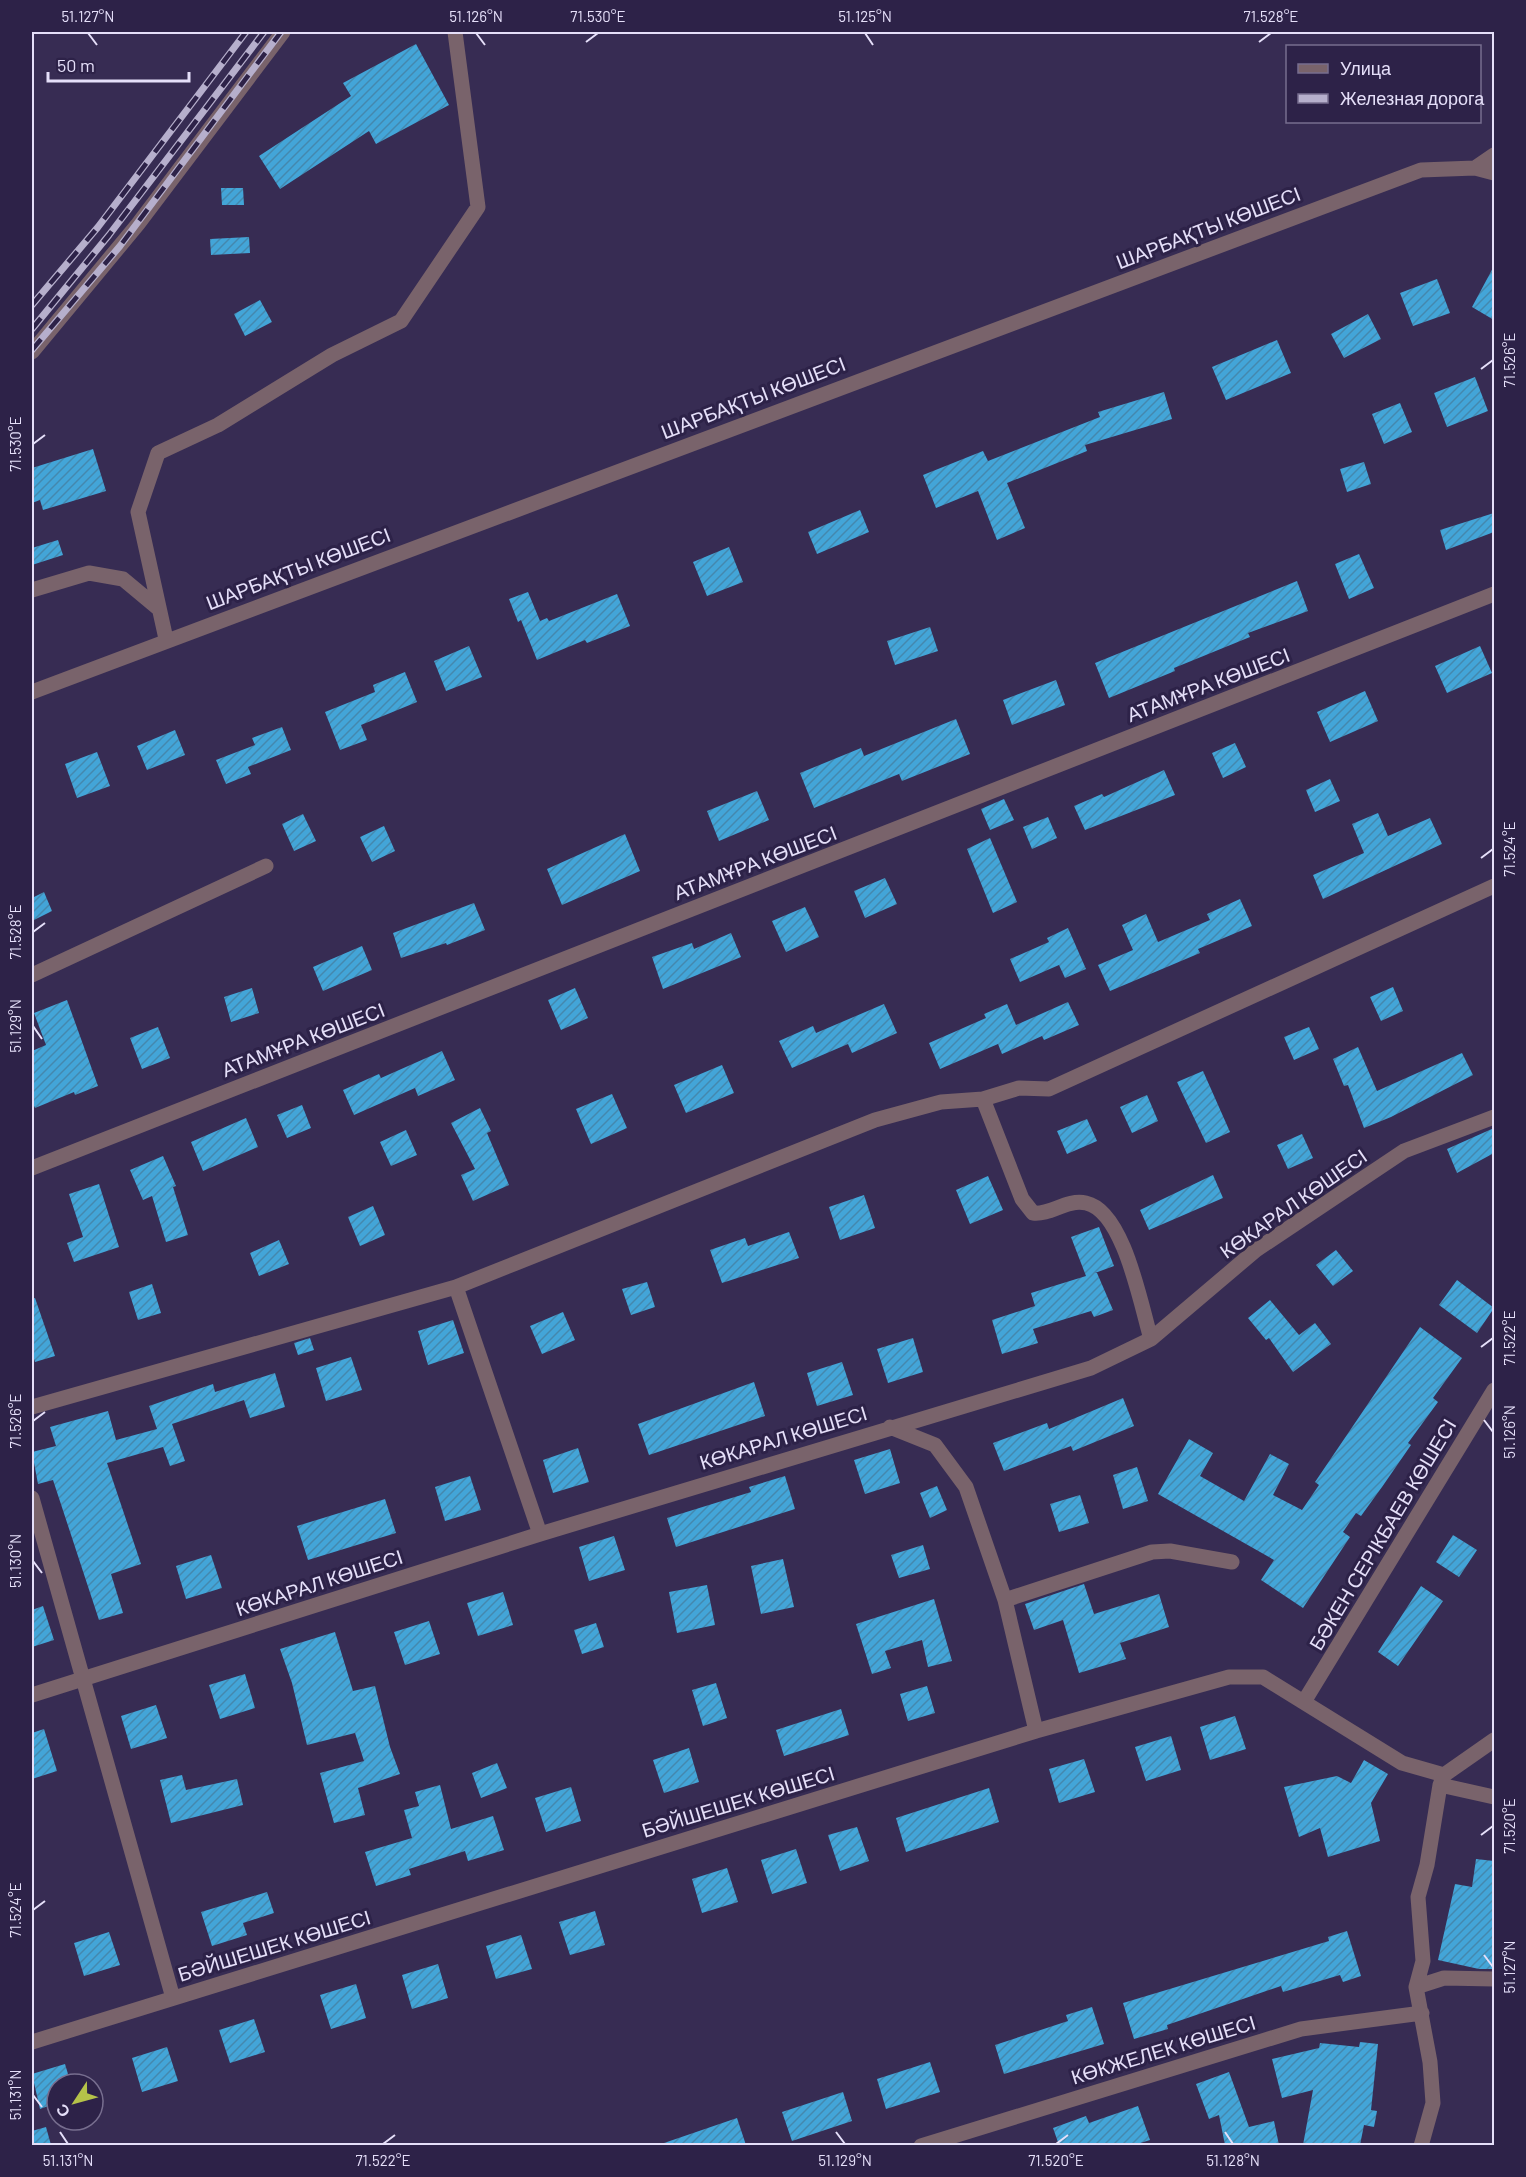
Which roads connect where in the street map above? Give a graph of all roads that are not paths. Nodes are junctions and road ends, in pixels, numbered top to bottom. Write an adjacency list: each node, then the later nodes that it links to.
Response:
1 (283, 32): 6 (street)
2 (455, 32): 9 (street)
3 (1494, 155): 4 (street)
4 (1475, 168): 5 (street, ШАРБАҚТЫ КӨШЕСІ); 10 (street, ШАРБАҚТЫ КӨШЕСІ)
5 (1494, 173)
6 (32, 352)
7 (32, 590): 9 (street)
8 (1494, 594): 17 (street, АТАМҰРА КӨШЕСІ)
9 (159, 609): 10 (street)
10 (166, 639): 11 (street, ШАРБАҚТЫ КӨШЕСІ)
11 (32, 692)
12 (266, 866): 14 (street)
13 (1494, 886): 15 (street)
14 (32, 975)
15 (983, 1100): 18 (street); 19 (street)
16 (1494, 1117): 19 (street, КӨКАРАЛ КӨШЕСІ)
17 (32, 1168)
18 (456, 1287): 21 (street); 24 (street)
19 (1151, 1340): 22 (street, КӨКАРАЛ КӨШЕСІ)
20 (1494, 1390): 29 (street, БӘКЕН СЕРІКБАЕВ КӨШЕСІ)
21 (32, 1409)
22 (890, 1427): 24 (street, КӨКАРАЛ КӨШЕСІ); 26 (street)
23 (32, 1498): 27 (street)
24 (540, 1534): 27 (street, КӨКАРАЛ КӨШЕСІ)
25 (1232, 1562): 26 (street)
26 (1005, 1600): 30 (street)
27 (82, 1679): 28 (street, КӨКАРАЛ КӨШЕСІ); 36 (street)
28 (32, 1695)
29 (1305, 1700): 30 (street, БӘЙШЕШЕК КӨШЕСІ); 32 (street, БӘЙШЕШЕК КӨШЕСІ)
30 (1036, 1731): 36 (street, БӘЙШЕШЕК КӨШЕСІ)
31 (1494, 1740): 32 (street)
32 (1442, 1780): 33 (street, БӘЙШЕШЕК КӨШЕСІ); 35 (street)
33 (1494, 1797)
34 (1494, 1979): 35 (street)
35 (1416, 1987): 37 (street)
36 (174, 1998): 38 (street, БӘЙШЕШЕК КӨШЕСІ)
37 (1422, 2013): 39 (street, КӨКЖЕЛЕК КӨШЕСІ); 40 (street)
38 (32, 2042)
39 (921, 2145)
40 (1421, 2145)

